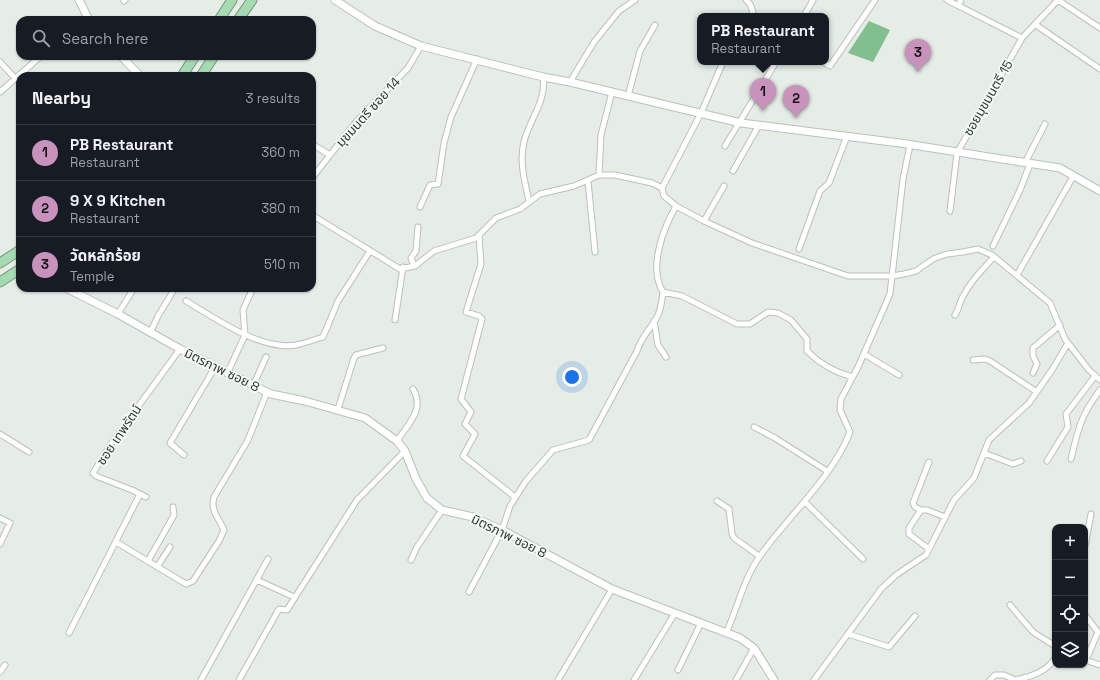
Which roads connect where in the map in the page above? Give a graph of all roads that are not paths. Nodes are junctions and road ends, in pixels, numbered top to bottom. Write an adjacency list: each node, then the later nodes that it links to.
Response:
1 (79, 0): 15 (street)
2 (232, 0): 16 (highway)
3 (252, 0): 17 (highway)
4 (336, 0): 22 (street)
5 (635, 0): 39 (street)
6 (746, 0): 13 (street)
7 (813, 0): 14 (street)
8 (875, 0): 31 (street)
9 (948, 0): 12 (street)
10 (961, 0): 12 (street)
11 (1058, 0): 19 (street, ซอยมุขมนตรี 15); 20 (street)
12 (958, 5): 21 (street)
13 (752, 13)
14 (806, 13)
15 (85, 16)
16 (222, 16)
17 (241, 16)
18 (655, 25): 42 (street)
19 (1036, 25): 21 (street, ซอยมุขมนตรี 15); 32 (street)
20 (1100, 28)
21 (1022, 38): 51 (street, ซอยมุขมนตรี 15)
22 (421, 46): 23 (street); 52 (street, มุขมนตรี ซอย 14)
23 (477, 59): 37 (street); 64 (street)
24 (36, 60): 33 (street)
25 (125, 60): 34 (street)
26 (192, 60): 35 (highway)
27 (211, 60): 36 (highway)
28 (0, 62): 38 (street)
29 (722, 65): 43 (street)
30 (774, 65): 44 (street)
31 (828, 65)
32 (1100, 69)
33 (22, 72)
34 (136, 72)
35 (185, 72)
36 (204, 72)
37 (543, 77): 39 (street); 62 (street)
38 (15, 78): 40 (street)
39 (570, 82): 41 (street)
40 (0, 92)
41 (612, 92): 42 (street); 57 (street)
42 (628, 96): 43 (street)
43 (701, 113): 44 (street); 60 (street)
44 (741, 122): 46 (street); 50 (street)
45 (1045, 124): 53 (street)
46 (759, 125): 47 (street); 54 (street)
47 (847, 136): 48 (street); 71 (street)
48 (910, 145): 51 (street); 81 (street)
49 (316, 146): 52 (street)
50 (725, 146)
51 (957, 153): 53 (street); 65 (street, ซอยมุขมนตรี 15)
52 (330, 155): 55 (street, มุขมนตรี ซอย 14)
53 (1028, 163): 56 (street); 70 (street)
54 (733, 172)
55 (316, 173)
56 (1074, 174): 61 (street); 80 (street)
57 (599, 175): 58 (street); 60 (street)
58 (588, 181): 62 (street); 73 (street)
59 (724, 186): 67 (street)
60 (662, 188): 63 (street)
61 (1099, 189)
62 (529, 201): 69 (street)
63 (676, 206): 67 (street); 87 (street)
64 (420, 208)
65 (950, 211)
66 (316, 217): 72 (street)
67 (704, 221): 81 (street)
68 (418, 227): 77 (street)
69 (479, 235): 77 (street); 130 (street)
70 (993, 246)
71 (799, 249)
72 (370, 251): 78 (street); 95 (street)
73 (595, 252)
74 (16, 253): 76 (highway)
75 (994, 257): 80 (street); 81 (street); 90 (street)
76 (0, 263)
77 (414, 266): 78 (street)
78 (403, 268): 91 (street)
79 (16, 272): 82 (highway)
80 (1017, 275): 93 (street)
81 (892, 276): 99 (street)
82 (0, 282)
83 (74, 292): 89 (street, มิตรภาพ ซอย 8)
84 (132, 292): 89 (street)
85 (173, 292): 94 (street)
86 (251, 292): 95 (street)
87 (663, 292): 92 (street); 108 (street)
88 (186, 301): 95 (street)
89 (118, 314): 94 (street, มิตรภาพ ซอย 8)
90 (955, 315)
91 (395, 320)
92 (654, 321): 101 (street); 130 (street)
93 (1060, 325): 96 (street); 104 (street)
94 (150, 333): 98 (street, มิตรภาพ ซอย 8)
95 (245, 335): 105 (street)
96 (1068, 343): 107 (street); 114 (street)
97 (383, 348): 115 (street)
98 (180, 349): 103 (street, มิตรภาพ ซอย 8); 128 (street, ซอย เทพรัตน์)
99 (864, 354): 106 (street); 108 (street)
100 (266, 357): 110 (street)
101 (666, 357)
102 (973, 360): 114 (street)
103 (215, 367): 105 (street, มิตรภาพ ซอย 8); 122 (street)
104 (1033, 373)
105 (228, 374): 110 (street, มิตรภาพ ซอย 8)
106 (898, 375)
107 (1095, 376): 109 (street); 125 (street)
108 (852, 377): 127 (street)
109 (1100, 380)
110 (253, 386): 113 (street, มิตรภาพ ซอย 8)
111 (413, 389): 118 (street)
112 (1100, 390): 123 (street)
113 (267, 392): 115 (street, มิตรภาพ ซอย 8); 150 (street)
114 (1037, 392): 121 (street)
115 (338, 409): 118 (street, มิตรภาพ ซอย 8)
116 (754, 427): 127 (street)
117 (0, 434): 120 (street)
118 (397, 441): 119 (street, มิตรภาพ ซอย 8)
119 (405, 451): 134 (street, มิตรภาพ ซอย 8); 154 (street)
120 (29, 452)
121 (984, 453): 124 (street); 137 (street)
122 (184, 455)
123 (1071, 459)
124 (1021, 461)
125 (1047, 461)
126 (929, 462): 135 (street)
127 (827, 471): 132 (street)
128 (140, 494): 129 (street, ซอย เทพรัตน์); 141 (street)
129 (146, 497)
130 (515, 497): 139 (street)
131 (717, 501): 145 (street)
132 (805, 502): 145 (street); 147 (street)
133 (173, 508): 149 (street)
134 (442, 510): 139 (street, มิตรภาพ ซอย 8); 148 (street)
135 (921, 510): 137 (street); 144 (street)
136 (1091, 514): 140 (street)
137 (945, 517): 144 (street)
138 (0, 518): 142 (street)
139 (502, 530): 152 (street, มิตรภาพ ซอย 8); 153 (street)
140 (1088, 530)
141 (116, 542): 149 (street); 162 (street)
142 (0, 544)
143 (170, 547): 150 (street)
144 (929, 549): 163 (street)
145 (759, 556): 161 (street)
146 (268, 559): 151 (street)
147 (864, 559)
148 (411, 560)
149 (148, 561): 150 (street)
150 (157, 567)
151 (257, 580): 154 (street); 173 (street)
152 (612, 589): 156 (street, มิตรภาพ ซอย 8); 175 (street)
153 (469, 592)
154 (294, 597): 174 (street)
155 (1010, 605): 164 (street)
156 (675, 614): 159 (street, มิตรภาพ ซอย 8); 176 (street)
157 (915, 616): 163 (street)
158 (1088, 618): 160 (street)
159 (701, 623): 161 (street, มิตรภาพ ซอย 8); 171 (street)
160 (1099, 630): 166 (street)
161 (727, 631): 165 (street, มิตรภาพ ซอย 8)
162 (69, 633)
163 (848, 634): 179 (street)
164 (1052, 644)
165 (754, 648): 177 (street); 178 (street, มิตรภาพ ซอย 8)
166 (1088, 654)
167 (1052, 661): 181 (street)
168 (1088, 661): 170 (street)
169 (5, 665): 172 (street)
170 (1100, 665)
171 (678, 670)
172 (0, 672)
173 (201, 680)
174 (239, 680)
175 (558, 680)
176 (634, 680)
177 (736, 680)
178 (774, 680)
179 (814, 680)
180 (990, 680): 181 (street)
181 (1015, 680)

